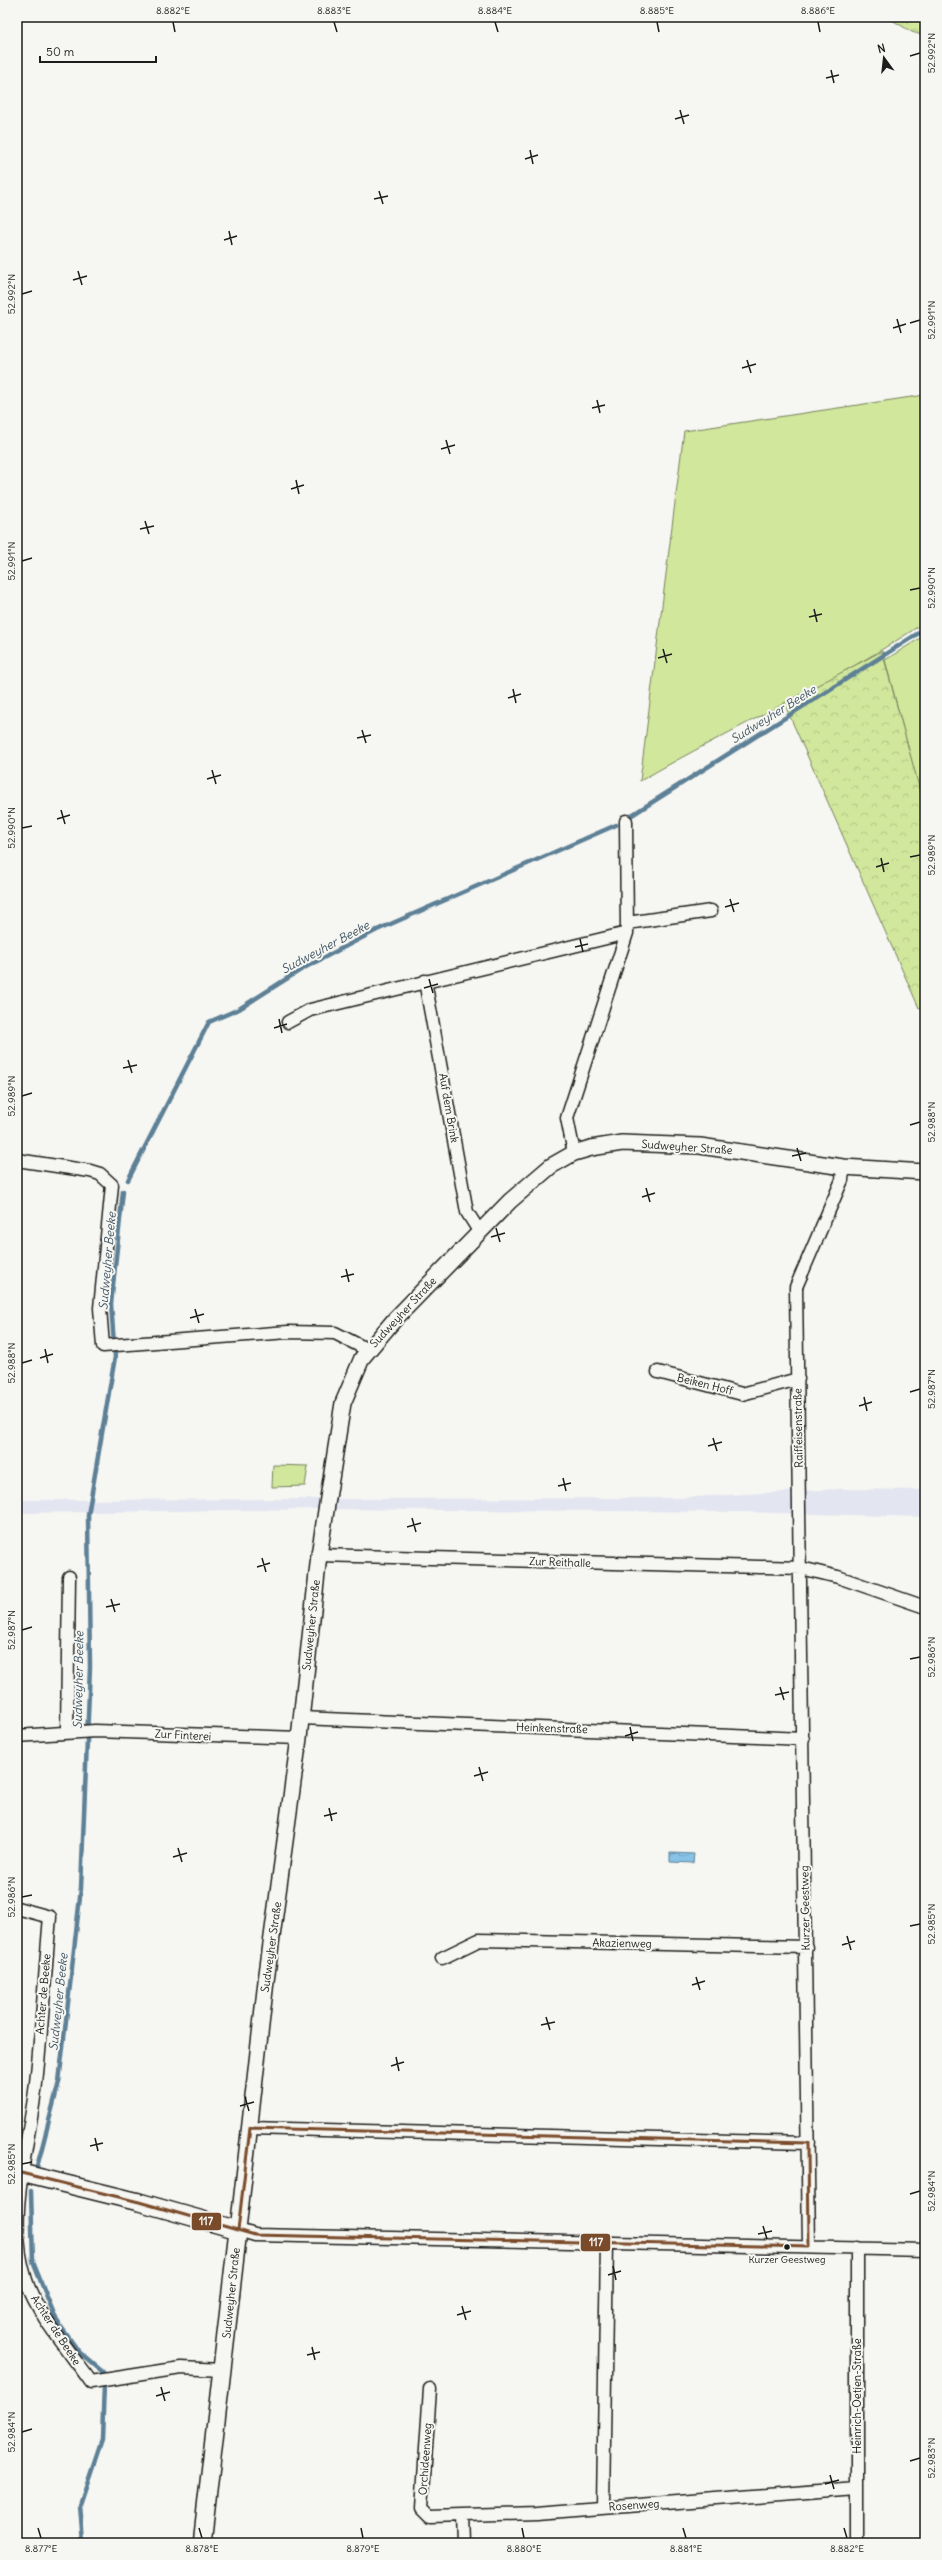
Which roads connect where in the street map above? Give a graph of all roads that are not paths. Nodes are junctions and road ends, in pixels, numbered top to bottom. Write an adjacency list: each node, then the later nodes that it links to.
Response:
1 (626, 821): 3 (street)
2 (711, 911): 3 (street)
3 (627, 928): 4 (street); 6 (street)
4 (425, 981): 5 (street); 10 (street, Auf dem Brink)
5 (288, 1022)
6 (574, 1153): 8 (street, Sudweyher Straße); 10 (street, Sudweyher Straße)
7 (17, 1160): 11 (street)
8 (843, 1167): 9 (street, Sudweyher Straße); 13 (street, Raiffeisenstraße)
9 (925, 1172)
10 (480, 1231): 11 (street, Sudweyher Straße)
11 (368, 1350): 14 (street, Sudweyher Straße)
12 (658, 1372): 13 (street, Beiken Hoff)
13 (798, 1379): 15 (street, Raiffeisenstraße)
14 (319, 1555): 15 (street, Zur Reithalle); 18 (street, Sudweyher Straße)
15 (801, 1568): 17 (street); 22 (street, Kurzer Geestweg)
16 (69, 1577): 19 (street)
17 (925, 1607)
18 (301, 1718): 21 (street, Sudweyher Straße); 22 (street, Heinkenstraße)
19 (67, 1732): 20 (street, Zur Finterei); 21 (street, Zur Finterei)
20 (17, 1736)
21 (299, 1738): 26 (street, Sudweyher Straße)
22 (803, 1739): 24 (street, Kurzer Geestweg)
23 (17, 1908): 28 (street, Achter de Beeke)
24 (806, 1947): 25 (street, Akazienweg); 27 (street, Kurzer Geestweg)
25 (442, 1958)
26 (250, 2128): 27 (street); 29 (street, Sudweyher Straße)
27 (808, 2143): 31 (street, Kurzer Geestweg)
28 (20, 2173): 29 (main road); 34 (street, Achter de Beeke)
29 (238, 2230): 30 (street); 34 (main road, Sudweyher Straße)
30 (606, 2243): 31 (street); 37 (street, Rosenweg)
31 (809, 2247): 32 (street)
32 (857, 2248): 33 (street); 36 (street, Heinrich-Oetjen-Straße)
33 (925, 2250)
34 (222, 2370): 39 (main road, Sudweyher Straße)
35 (430, 2389): 38 (street, Orchideenweg)
36 (857, 2488): 37 (street, Rosenweg); 41 (street, Heinrich-Oetjen-Straße)
37 (603, 2507): 38 (street, Orchideenweg)
38 (462, 2516): 40 (street)
39 (202, 2543)
40 (463, 2543)
41 (857, 2543)

